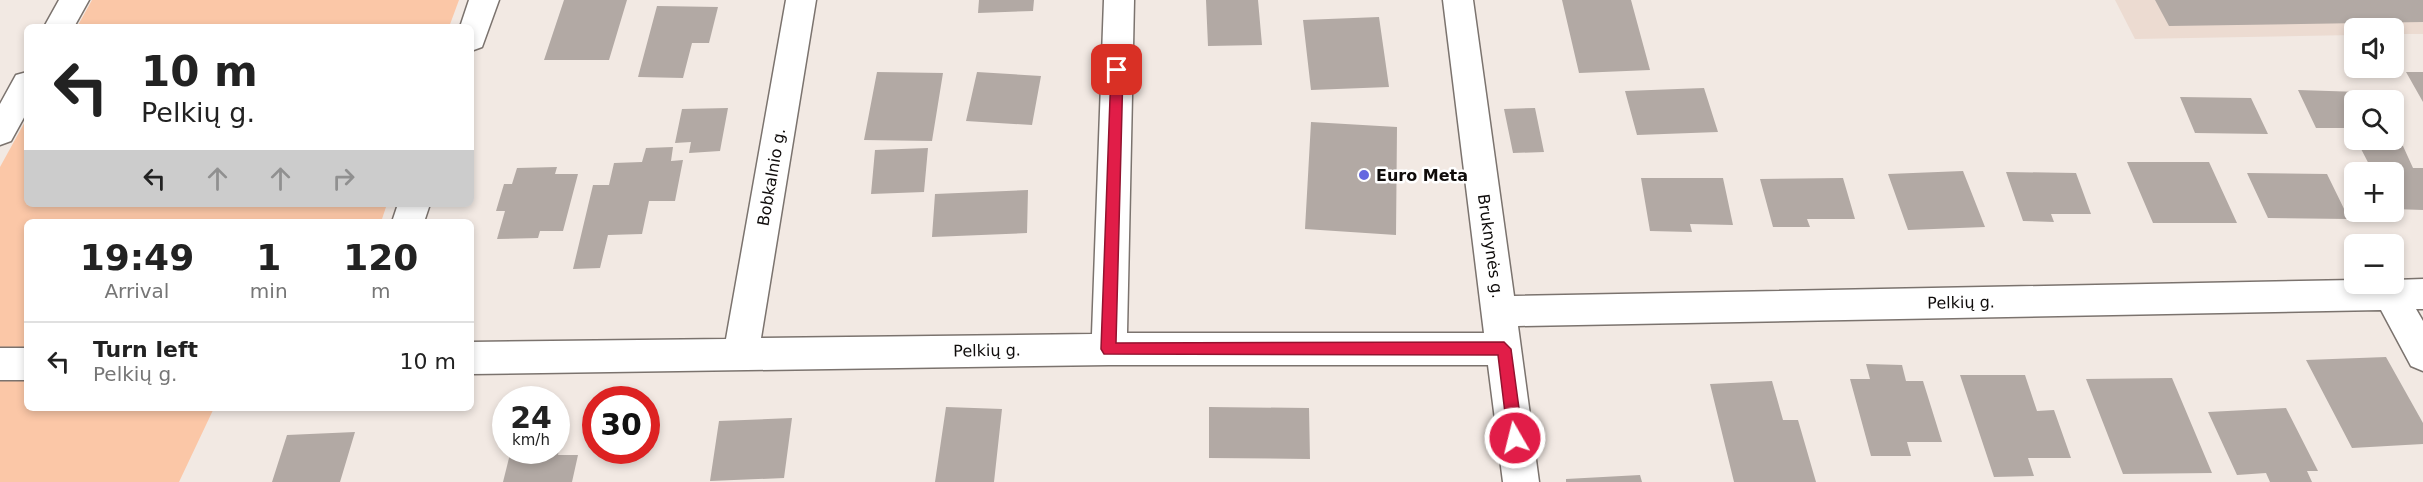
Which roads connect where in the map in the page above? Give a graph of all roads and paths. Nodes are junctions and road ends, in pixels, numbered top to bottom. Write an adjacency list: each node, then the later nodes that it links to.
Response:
1 (74, 0): 6 (street)
2 (484, 0): 7 (street)
3 (801, 0): 14 (street, Bobkalnio g.)
4 (1119, 0): 12 (street)
5 (1458, 0): 11 (street, Bruknynės g.)
6 (61, 24)
7 (474, 30)
8 (24, 89): 9 (street)
9 (0, 132)
10 (2407, 294): 11 (street, Pelkių g.); 15 (street)
11 (1499, 311): 13 (street, Bruknynės g.)
12 (1109, 349): 13 (street, Pelkių g.); 14 (street, Pelkių g.)
13 (1504, 349): 19 (street, Bruknynės g.)
14 (741, 354): 16 (street, Pelkių g.)
15 (2423, 355)
16 (474, 358)
17 (0, 364): 18 (street)
18 (24, 364)
19 (1521, 482)

